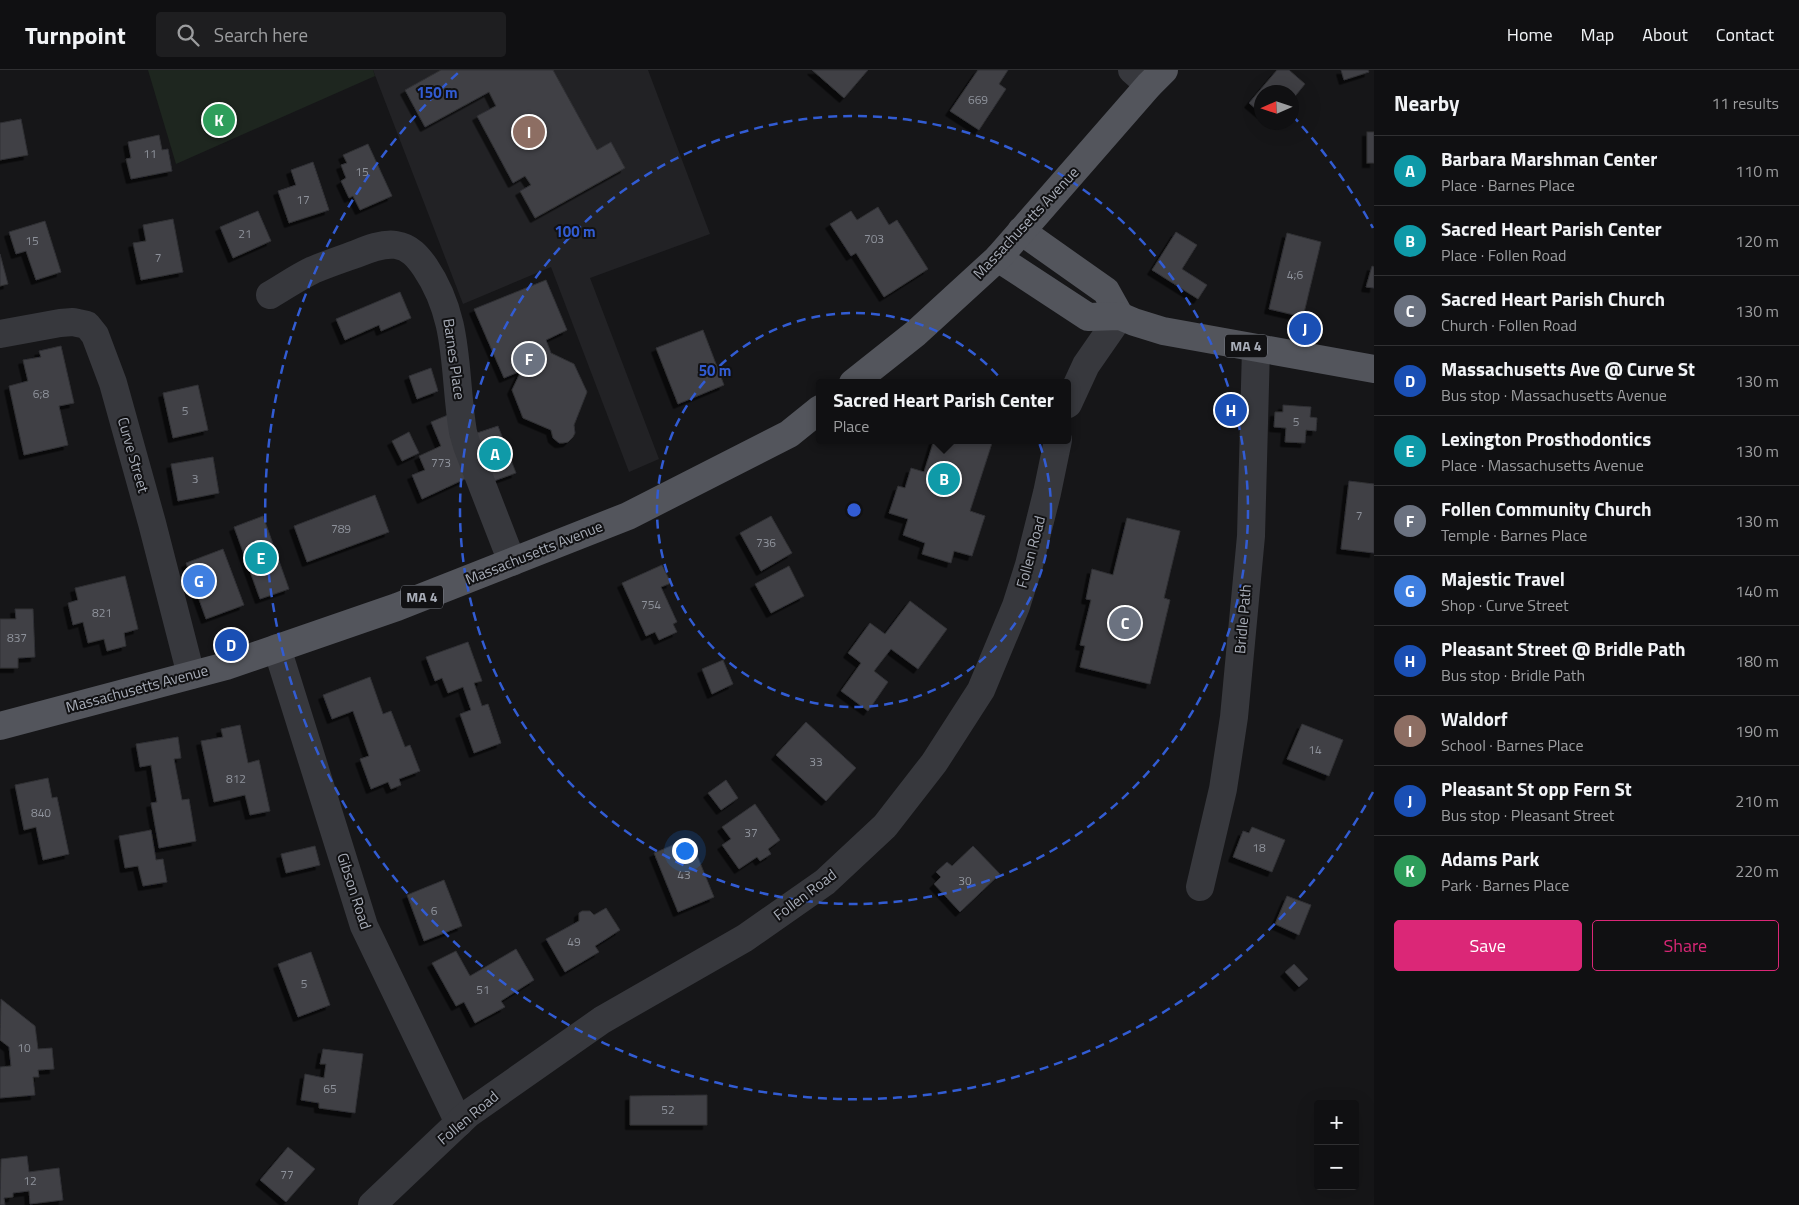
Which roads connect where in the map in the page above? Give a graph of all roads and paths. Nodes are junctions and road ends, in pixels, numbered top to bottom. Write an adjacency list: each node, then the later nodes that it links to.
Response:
1 (1148, 75): 2 (main road, Massachusetts Avenue)
2 (1021, 231): 3 (main road, Massachusetts Avenue); 5 (main road)
3 (998, 258): 5 (main road, MA 4); 9 (main road, Massachusetts Avenue)
4 (270, 295): 13 (street, Barnes Place)
5 (1120, 316): 7 (main road, MA 4); 10 (street)
6 (0, 334): 15 (street, Curve Street)
7 (1256, 348): 8 (main road, MA 4); 17 (street, Bridle Path)
8 (1374, 369)
9 (858, 379)
10 (1071, 398)
11 (816, 412): 13 (main road, Massachusetts Avenue / MA 4)
12 (1057, 444): 18 (street, Follen Road)
13 (512, 562): 14 (main road, Massachusetts Avenue / MA 4)
14 (277, 648): 15 (main road, Massachusetts Avenue / MA 4); 18 (street, Gibson Road)
15 (191, 675): 16 (main road, Massachusetts Avenue / MA 4)
16 (0, 726)
17 (1200, 887)
18 (459, 1123): 19 (street, Follen Road)
19 (372, 1205)

